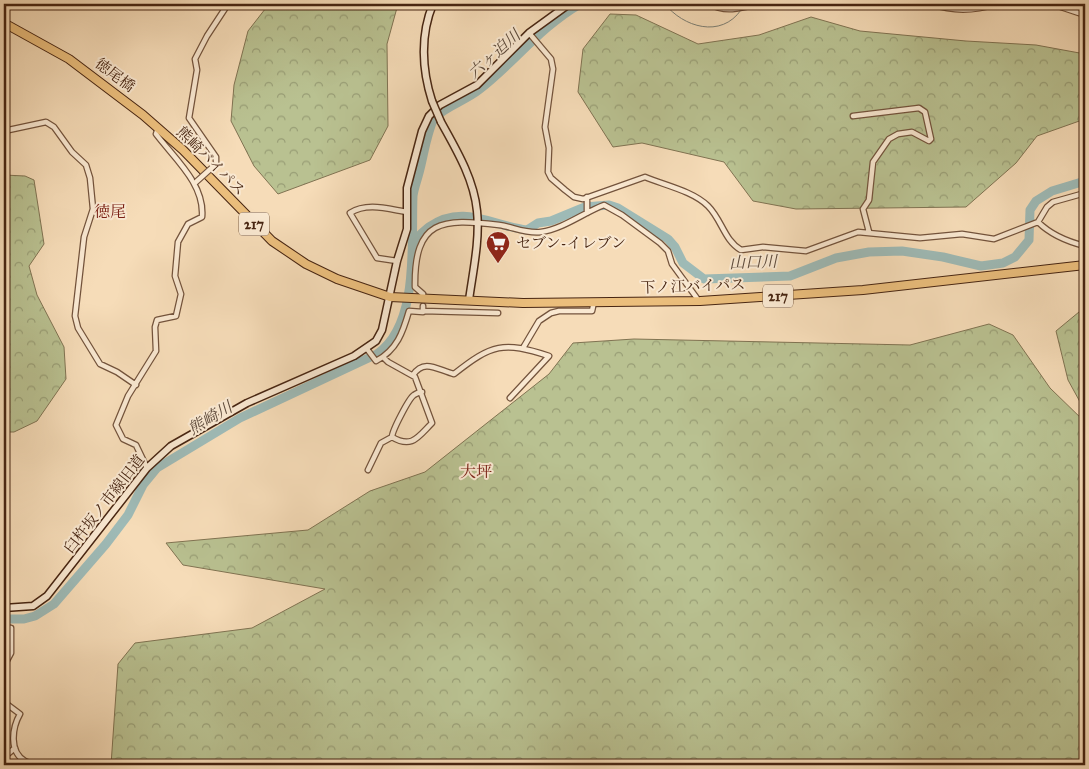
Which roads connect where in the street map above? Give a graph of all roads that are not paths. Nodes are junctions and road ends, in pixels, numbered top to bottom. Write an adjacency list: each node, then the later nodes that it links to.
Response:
1 (228, 4): 16 (street, bridge)
2 (433, 4): 22 (main road, bridge)
3 (569, 4): 11 (main road, 臼杵坂ノ市線旧道)
4 (709, 4): 5 (street)
5 (758, 4)
6 (932, 4): 7 (street)
7 (996, 4)
8 (1052, 4): 9 (street)
9 (1085, 15)
10 (4, 23): 12 (highway, 徳尾橋 / 217)
11 (530, 35): 18 (street); 19 (main road, 臼杵坂ノ市線旧道)
12 (143, 115): 14 (highway, 熊崎バイパス / 217)
13 (853, 116): 23 (street)
14 (158, 128): 16 (street); 28 (highway, 熊崎バイパス / 217)
15 (4, 131): 41 (street)
16 (195, 183): 41 (street)
17 (1085, 193): 21 (street)
18 (586, 198): 20 (street); 23 (street)
19 (407, 212): 25 (main road, 臼杵坂ノ市線旧道); 25 (street)
20 (587, 213): 22 (street); 32 (street)
21 (1038, 222): 23 (street); 24 (street)
22 (478, 223): 27 (street); 30 (main road)
23 (869, 232)
24 (1085, 246)
25 (398, 261): 28 (main road, 臼杵坂ノ市線旧道)
26 (1085, 265): 32 (highway, 下ノ江バイパス / 217)
27 (423, 294)
28 (390, 297): 29 (highway, 下ノ江バイパス / 217); 38 (main road, 臼杵坂ノ市線旧道)
29 (447, 300): 30 (highway, 下ノ江バイパス / 217); 34 (street)
30 (469, 300): 31 (highway, 下ノ江バイパス / 217)
31 (478, 300): 33 (highway, 下ノ江バイパス / 217); 35 (street)
32 (700, 301): 33 (highway, 下ノ江バイパス / 217)
33 (594, 302): 37 (street)
34 (448, 311): 35 (street); 39 (street)
35 (478, 312): 36 (street)
36 (498, 313)
37 (523, 348): 40 (street); 43 (street)
38 (368, 350): 39 (street); 45 (main road, 臼杵坂ノ市線旧道)
39 (383, 357): 40 (street)
40 (413, 375): 42 (street)
41 (136, 385): 45 (street)
42 (422, 392): 44 (street); 44 (street)
43 (510, 398)
44 (392, 437): 46 (street)
45 (147, 468): 47 (main road, 臼杵坂ノ市線旧道)
46 (368, 470)
47 (4, 608)
48 (4, 627): 49 (street)
49 (4, 666)
50 (4, 702): 51 (street)
51 (15, 748): 52 (street); 53 (street)
52 (4, 757)
53 (49, 765)

